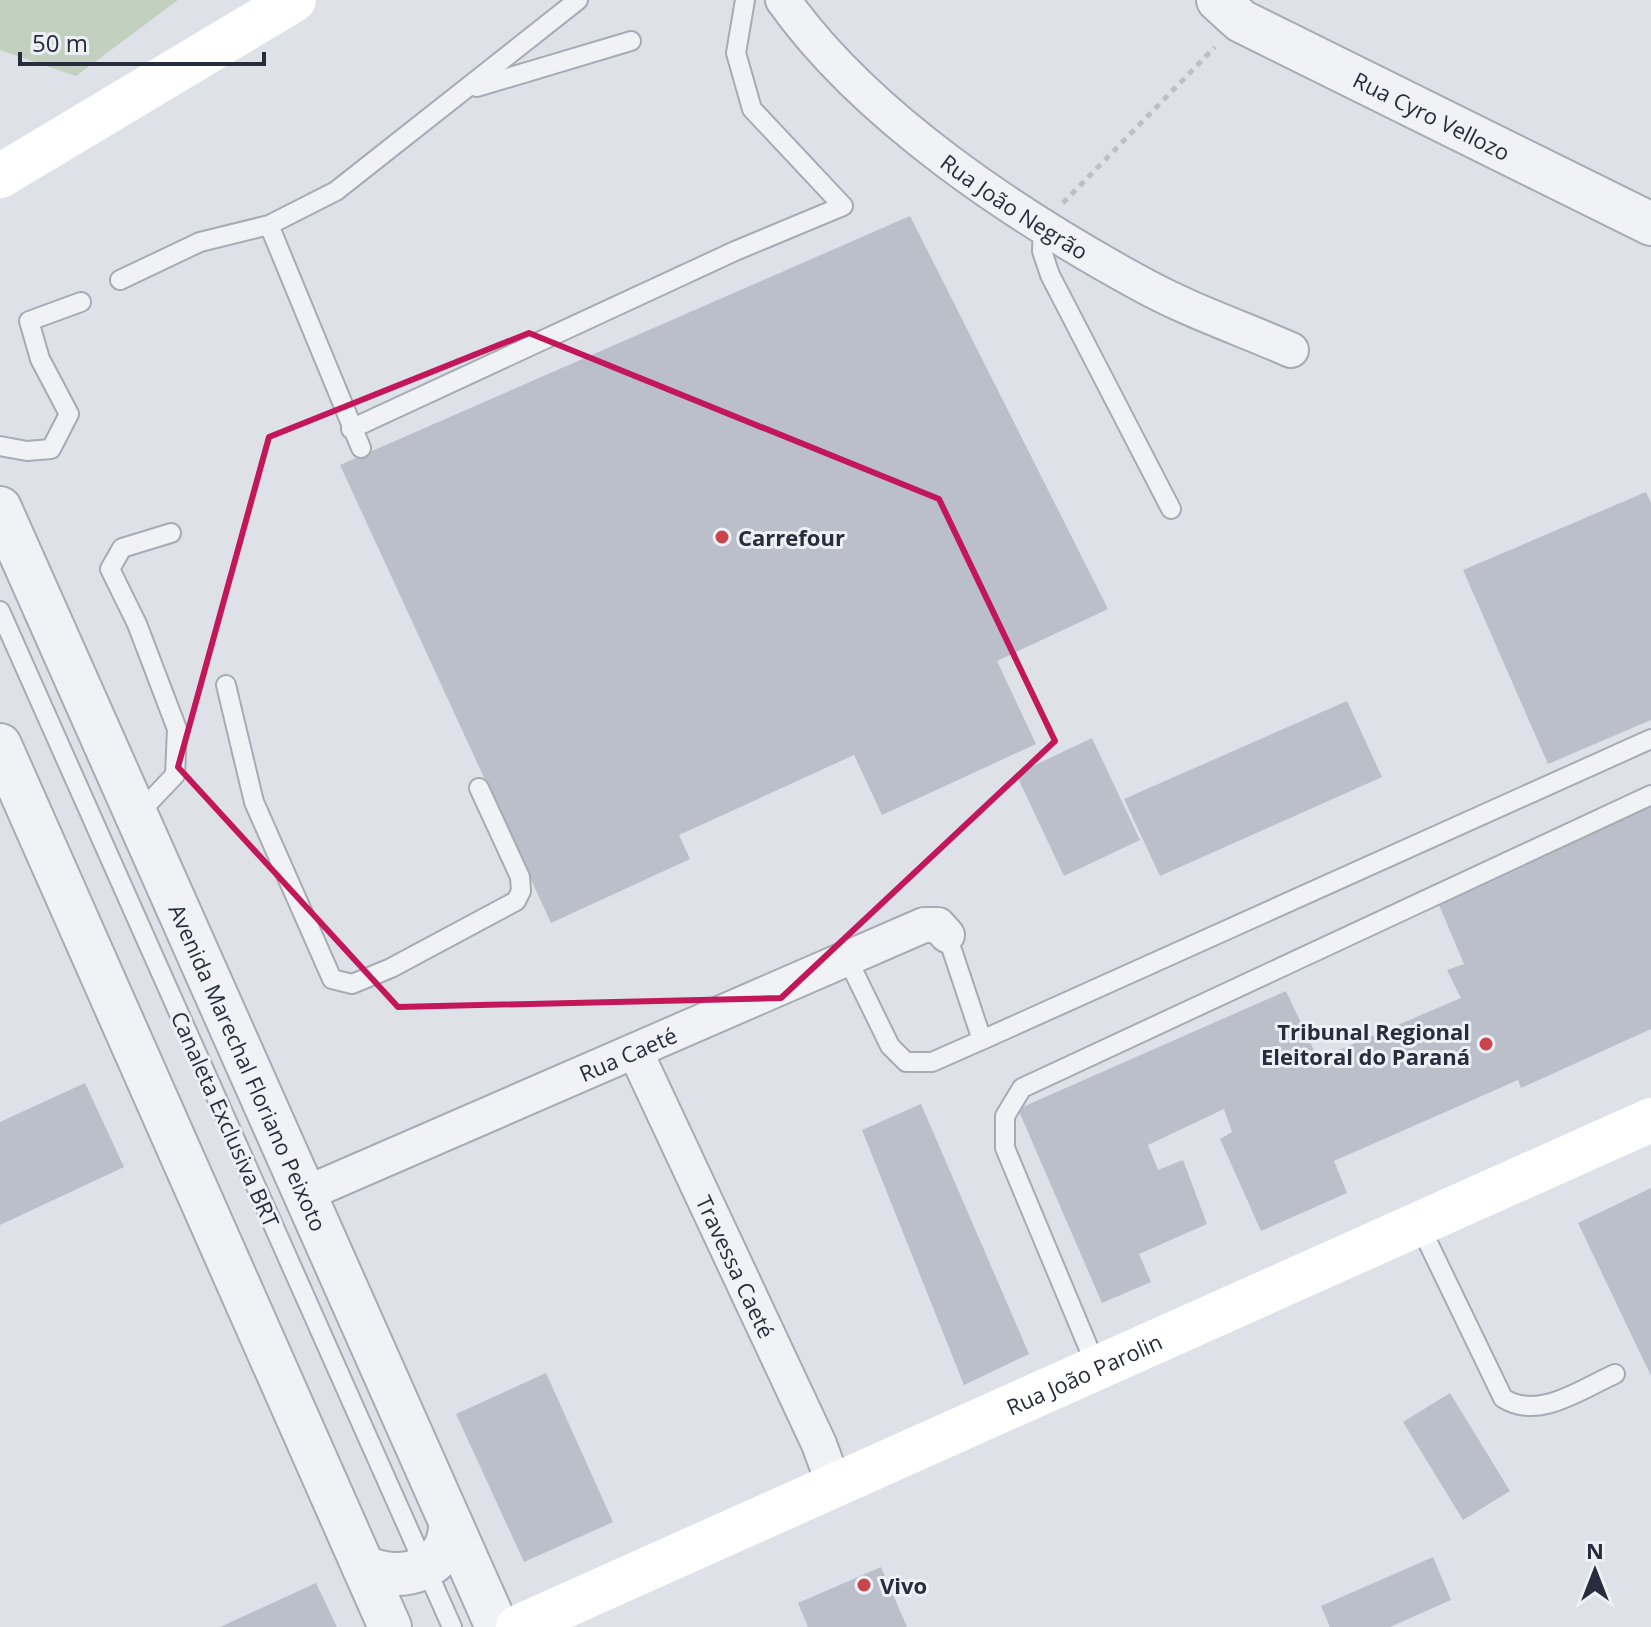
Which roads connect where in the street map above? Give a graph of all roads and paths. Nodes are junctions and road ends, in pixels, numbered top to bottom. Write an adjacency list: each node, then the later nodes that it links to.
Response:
1 (578, 0): 7 (lane)
2 (745, 0): 15 (lane)
3 (783, 0): 9 (street, Rua João Negrão)
4 (292, 1): 8 (main road)
5 (1230, 10): 9 (path); 10 (street, Rua Cyro Vellozo)
6 (631, 41): 7 (lane)
7 (467, 90): 11 (lane)
8 (0, 176)
9 (1043, 224): 14 (street, Rua João Negrão); 19 (lane)
10 (1651, 224)
11 (269, 225): 12 (lane); 15 (lane)
12 (120, 280)
13 (81, 302): 16 (lane)
14 (1291, 350)
15 (351, 429): 17 (lane)
16 (0, 446)
17 (361, 448)
18 (0, 508): 27 (street, Avenida Marechal Floriano Peixoto)
19 (1171, 509)
20 (171, 533): 27 (lane)
21 (0, 611): 40 (lane, Canaleta Exclusiva BRT)
22 (226, 685): 25 (lane)
23 (1651, 739): 30 (lane)
24 (0, 745): 39 (street)
25 (479, 788)
26 (1651, 795): 35 (lane)
27 (137, 815): 33 (street, Avenida Marechal Floriano Peixoto)
28 (947, 935): 29 (street, Rua Caeté); 30 (lane)
29 (847, 958): 30 (lane); 31 (street, Rua Caeté)
30 (982, 1040)
31 (635, 1051): 33 (street, Rua Caeté); 37 (street, Travessa Caeté)
32 (1651, 1120): 34 (main road, Rua João Parolin)
33 (305, 1194): 38 (street, Avenida Marechal Floriano Peixoto)
34 (1419, 1224): 35 (main road, Rua João Parolin); 36 (lane)
35 (1097, 1368): 37 (main road, Rua João Parolin)
36 (1615, 1374)
37 (834, 1485): 44 (main road, Rua João Parolin)
38 (450, 1522): 40 (street); 43 (street, Avenida Marechal Floriano Peixoto)
39 (363, 1566): 40 (street); 41 (street)
40 (426, 1568): 42 (lane, Canaleta Exclusiva BRT)
41 (390, 1627)
42 (452, 1627)
43 (497, 1627)
44 (518, 1627)

